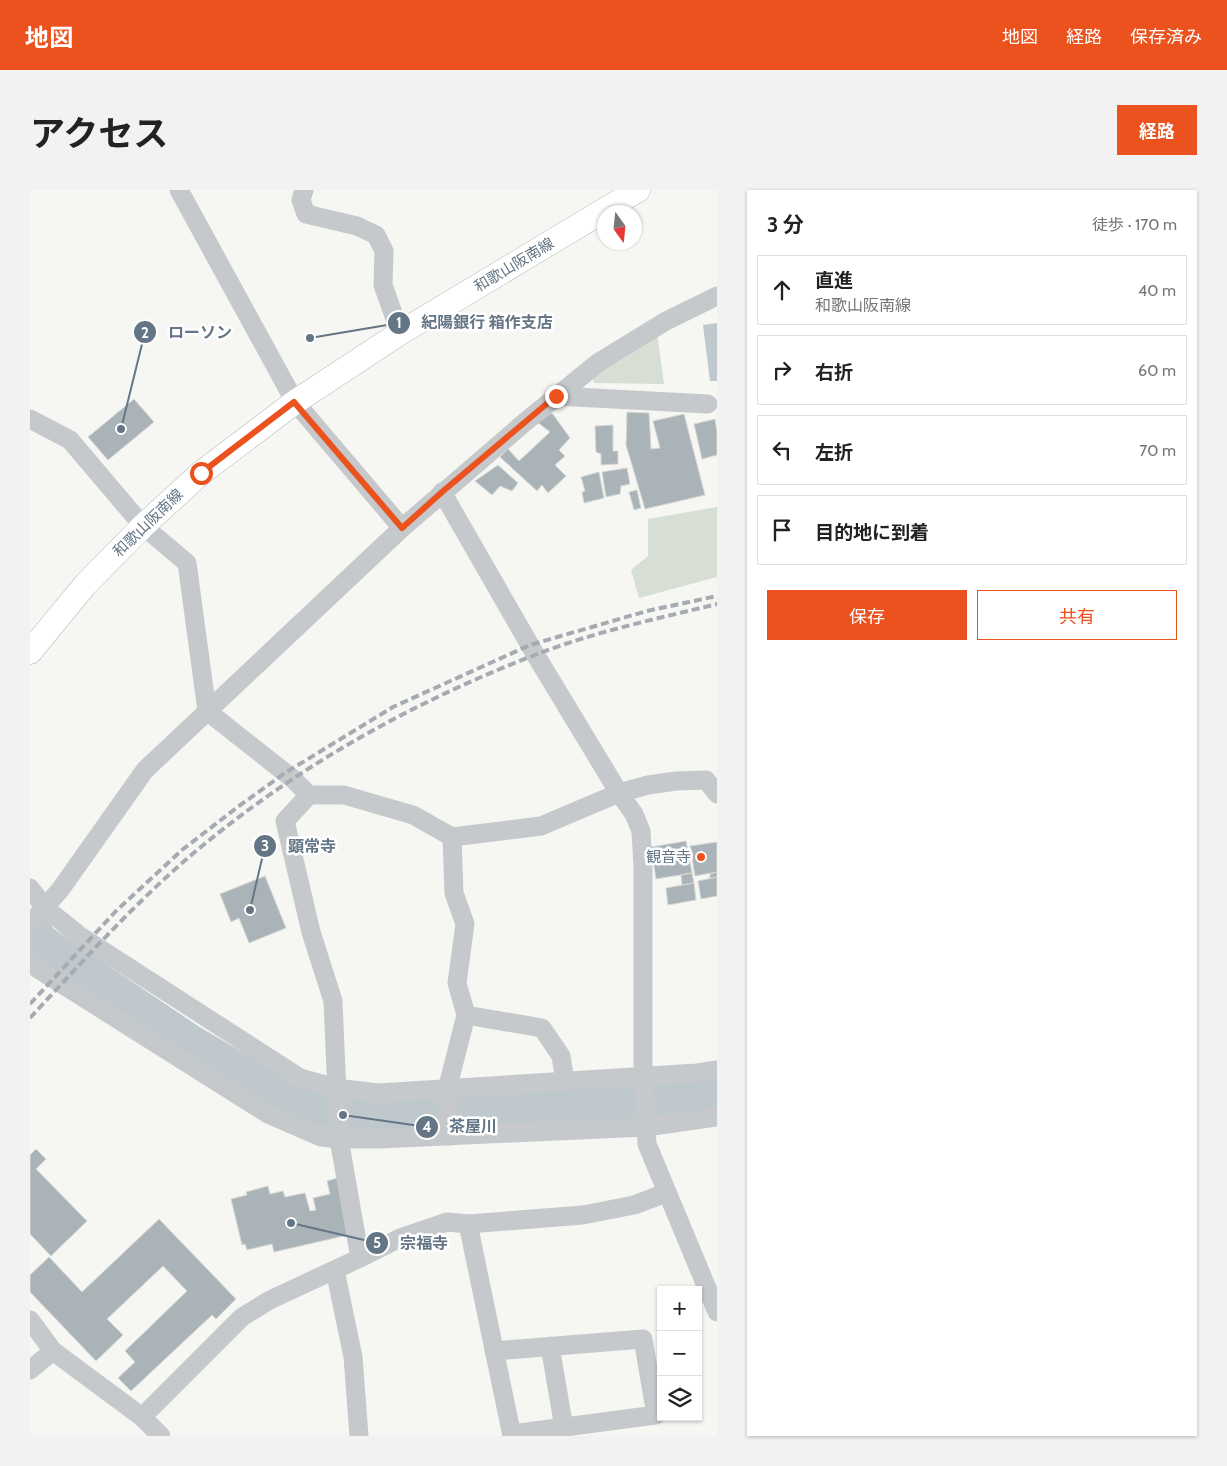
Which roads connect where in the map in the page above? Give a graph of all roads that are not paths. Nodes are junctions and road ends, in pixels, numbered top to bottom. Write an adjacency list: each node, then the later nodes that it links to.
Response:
1 (180, 190): 7 (street)
2 (304, 190): 5 (street)
3 (638, 190): 5 (main road, 和歌山阪南線)
4 (717, 296): 6 (street)
5 (400, 334): 7 (main road, 和歌山阪南線)
6 (556, 396): 8 (street); 10 (street)
7 (294, 402): 11 (main road, 和歌山阪南線); 12 (street)
8 (708, 404)
9 (30, 420): 11 (street)
10 (442, 492): 12 (street); 15 (street)
11 (143, 526): 13 (main road, 和歌山阪南線); 14 (street)
12 (402, 528): 14 (street)
13 (30, 652)
14 (207, 711): 17 (street); 20 (street)
15 (619, 793): 16 (street); 18 (street); 24 (street)
16 (717, 794)
17 (309, 796): 18 (street); 26 (street)
18 (452, 837): 22 (street)
19 (30, 888): 20 (street)
20 (39, 914): 26 (street)
21 (30, 962): 30 (street)
22 (466, 1015): 25 (street); 27 (street)
23 (717, 1070): 24 (street)
24 (643, 1080): 25 (street); 29 (street)
25 (564, 1082): 27 (street)
26 (336, 1092): 27 (street); 30 (street)
27 (447, 1094): 31 (street)
28 (717, 1117): 29 (street)
29 (645, 1122): 31 (street); 32 (street)
30 (339, 1133): 31 (street); 34 (street)
31 (449, 1133)
32 (666, 1193): 33 (street); 35 (street)
33 (468, 1224): 34 (street); 42 (street)
34 (360, 1258): 37 (street)
35 (698, 1267): 36 (street); 38 (street)
36 (717, 1268)
37 (335, 1270): 44 (street); 48 (street)
38 (717, 1312)
39 (30, 1320): 41 (street)
40 (550, 1346): 42 (street); 45 (street); 45 (street)
41 (53, 1351): 43 (street); 44 (street)
42 (494, 1351): 46 (street)
43 (30, 1370)
44 (142, 1417): 47 (street)
45 (564, 1428): 46 (street)
46 (512, 1435)
47 (161, 1436)
48 (359, 1436)

